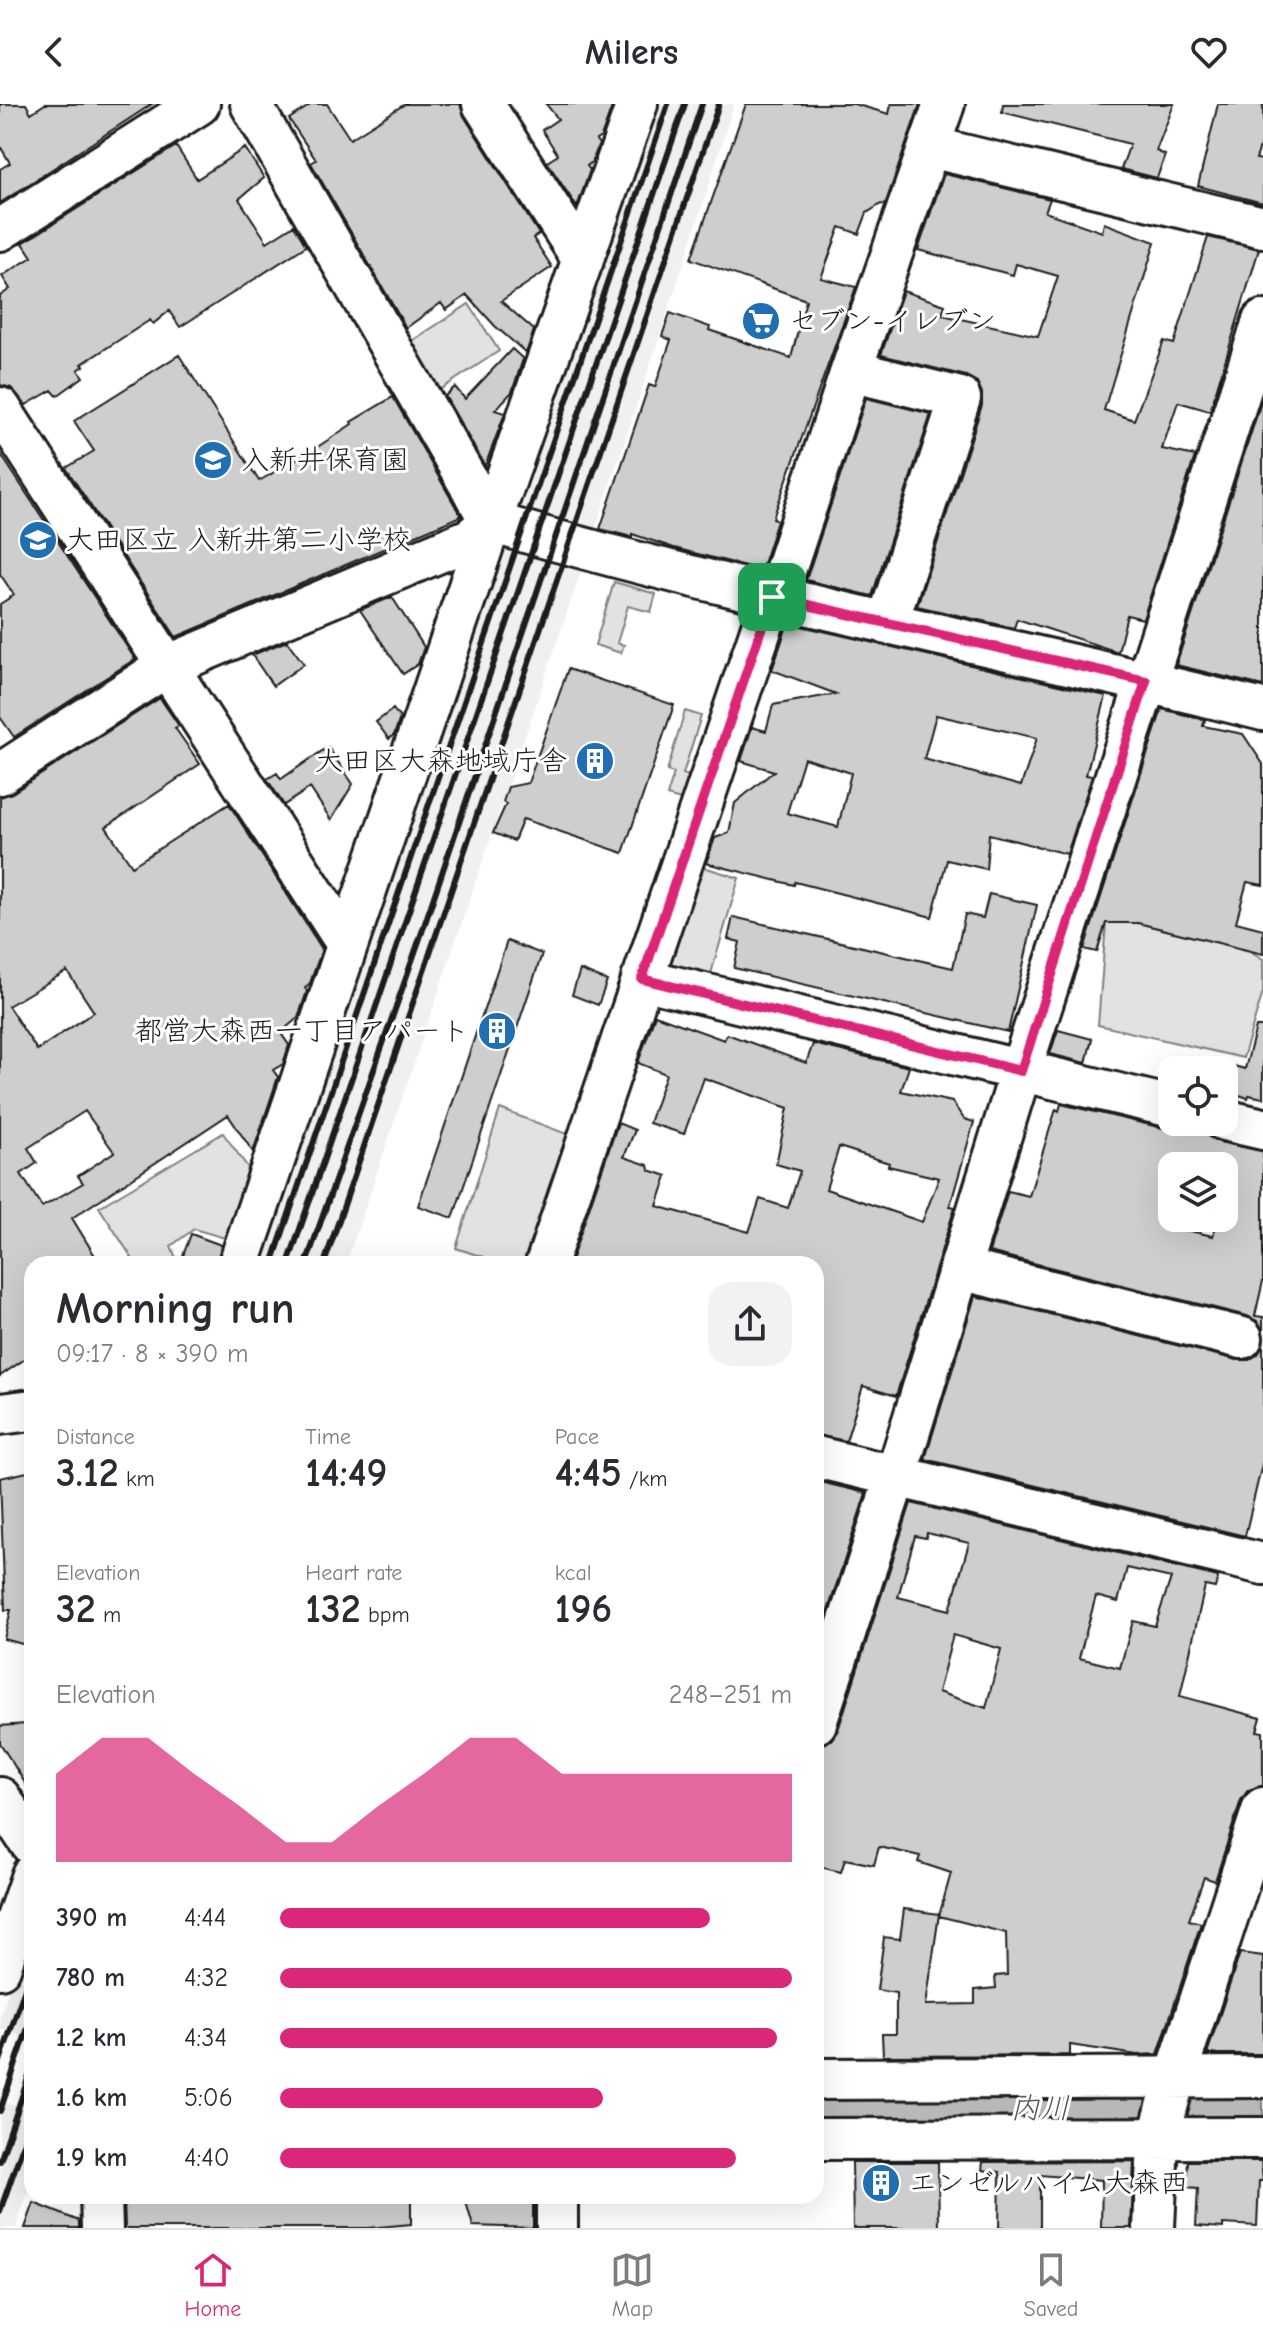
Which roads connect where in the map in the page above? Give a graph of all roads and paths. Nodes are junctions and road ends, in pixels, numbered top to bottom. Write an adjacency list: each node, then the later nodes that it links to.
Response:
1 (199, 104): 8 (street)
2 (251, 104): 13 (street)
3 (483, 104): 9 (street)
4 (637, 104): 9 (street)
5 (944, 104): 6 (street)
6 (930, 147): 7 (street); 11 (street)
7 (1263, 227)
8 (0, 230)
9 (583, 260): 13 (street)
10 (1263, 321): 17 (street)
11 (851, 371): 14 (street); 15 (street)
12 (0, 408): 16 (street)
13 (491, 522): 14 (street); 16 (street); 20 (street)
14 (772, 597): 15 (street); 21 (street)
15 (887, 624): 17 (street)
16 (167, 666): 19 (street); 20 (street)
17 (1146, 681): 18 (street); 22 (street)
18 (1263, 710)
19 (0, 774)
20 (347, 944): 26 (street)
21 (642, 979): 22 (street); 27 (street)
22 (1021, 1071): 23 (street); 28 (street)
23 (1158, 1104)
24 (1238, 1123): 25 (street)
25 (1263, 1129)
26 (242, 1256)
27 (549, 1256)
28 (960, 1269): 29 (street); 33 (street)
29 (1242, 1338)
30 (24, 1411): 31 (street)
31 (0, 1414)
32 (824, 1459): 33 (street)
33 (896, 1476): 34 (street); 35 (street)
34 (1263, 1564)
35 (824, 1698)
36 (0, 1798): 38 (street)
37 (1263, 1808): 42 (street)
38 (24, 1833)
39 (24, 1898): 40 (street)
40 (0, 1968)
41 (1263, 2077): 42 (street)
42 (1175, 2078): 43 (street); 46 (street)
43 (824, 2079)
44 (1263, 2138): 46 (street)
45 (824, 2139): 46 (street)
46 (1158, 2140): 51 (street)
47 (101, 2204): 49 (street)
48 (557, 2204): 50 (street)
49 (102, 2228)
50 (557, 2228)
51 (1154, 2228)

